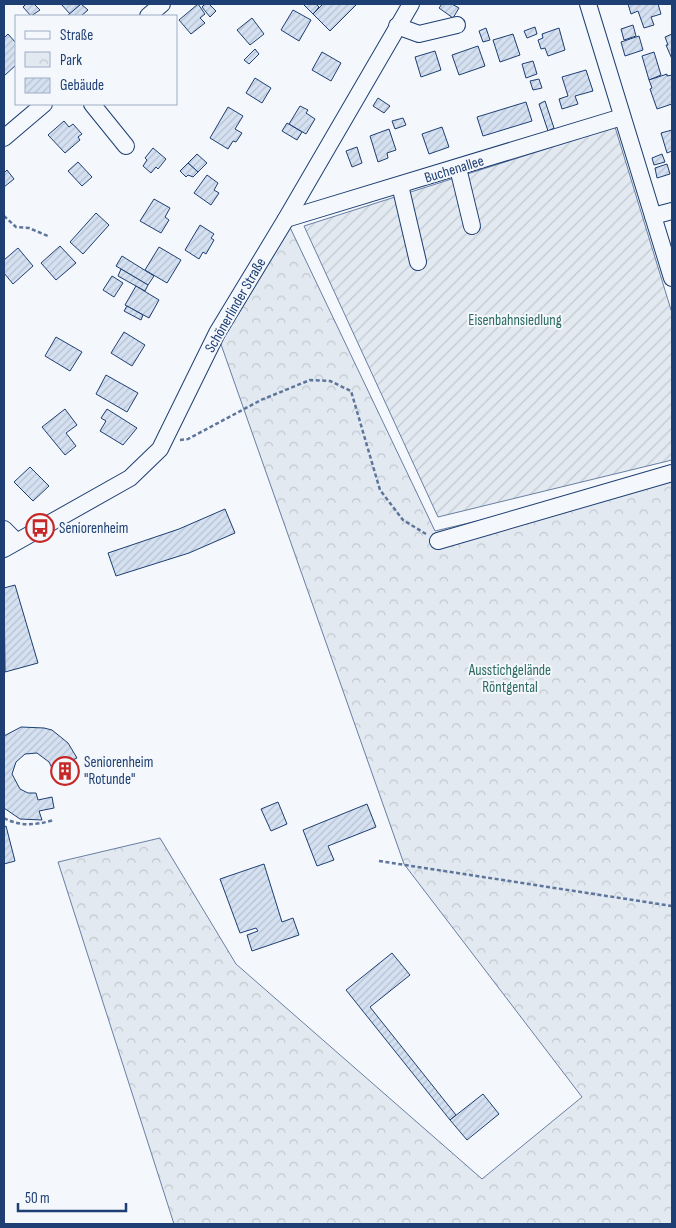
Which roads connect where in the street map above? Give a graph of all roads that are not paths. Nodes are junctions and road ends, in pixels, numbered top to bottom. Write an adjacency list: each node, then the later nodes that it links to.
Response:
1 (162, 4): 4 (street)
2 (409, 4): 6 (street, Schönerlinder Straße)
3 (588, 4): 9 (street)
4 (149, 15)
5 (457, 25): 6 (street)
6 (398, 26): 16 (street, Schönerlinder Straße)
7 (43, 105): 10 (street)
8 (93, 105): 11 (street)
9 (622, 117): 12 (street, Buchenallee); 15 (street)
10 (4, 138)
11 (126, 146)
12 (458, 168): 13 (street, Buchenallee); 17 (street)
13 (400, 185): 16 (street, Buchenallee); 18 (street)
14 (672, 211): 15 (street)
15 (653, 216): 19 (street)
16 (286, 219): 23 (street, Schönerlinder Straße)
17 (472, 226)
18 (418, 262)
19 (672, 278)
20 (672, 473): 22 (street)
21 (4, 529): 23 (street)
22 (438, 541)
23 (10, 545)

